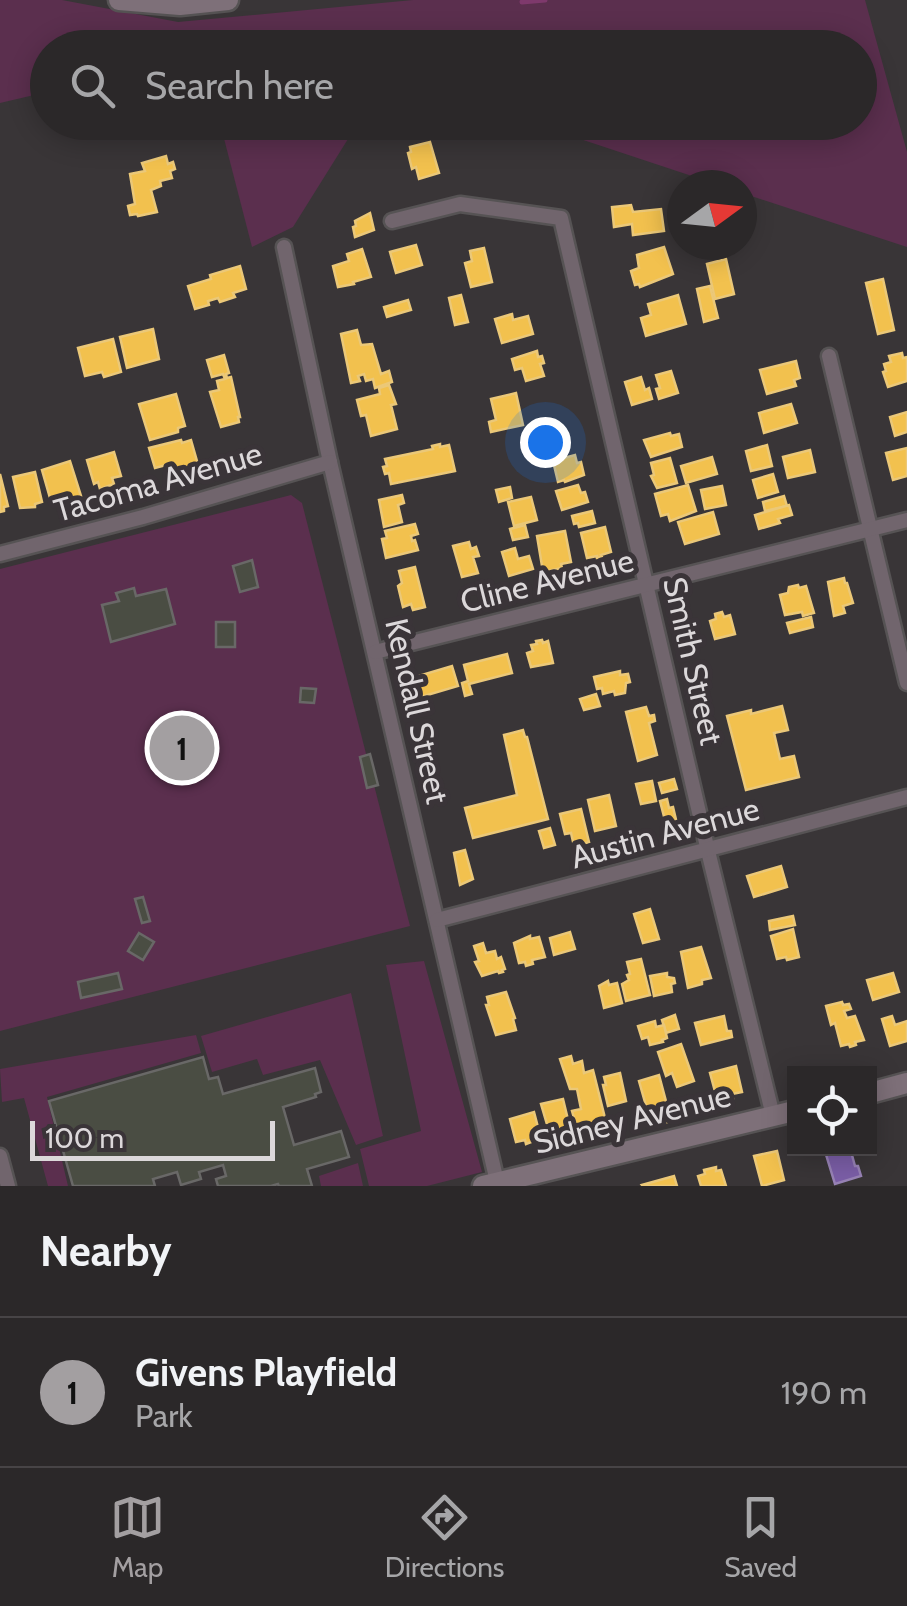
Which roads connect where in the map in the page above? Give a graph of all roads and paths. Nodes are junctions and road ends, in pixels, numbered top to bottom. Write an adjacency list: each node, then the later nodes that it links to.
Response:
1 (119, 0): 2 (main road)
2 (228, 0)
3 (392, 221): 10 (street, Smith Street)
4 (284, 247): 6 (street, Kendall Street)
5 (829, 356): 8 (street)
6 (330, 462): 9 (street, Tacoma Avenue); 11 (street, Kendall Street)
7 (907, 520): 8 (street, Cline Avenue)
8 (870, 530): 10 (street, Cline Avenue); 12 (street)
9 (0, 554)
10 (648, 584): 11 (street, Cline Avenue); 14 (street, Smith Street)
11 (375, 652): 15 (street, Kendall Street)
12 (907, 682)
13 (907, 797): 14 (street, Austin Avenue)
14 (708, 850): 15 (street, Austin Avenue); 19 (street, Smith Street)
15 (437, 920): 21 (street, Kendall Street)
16 (907, 1084): 17 (main road)
17 (877, 1090)
18 (787, 1113): 19 (main road, Sidney Avenue)
19 (773, 1116): 21 (main road, Sidney Avenue)
20 (0, 1156): 22 (street)
21 (493, 1185)
22 (8, 1186)

